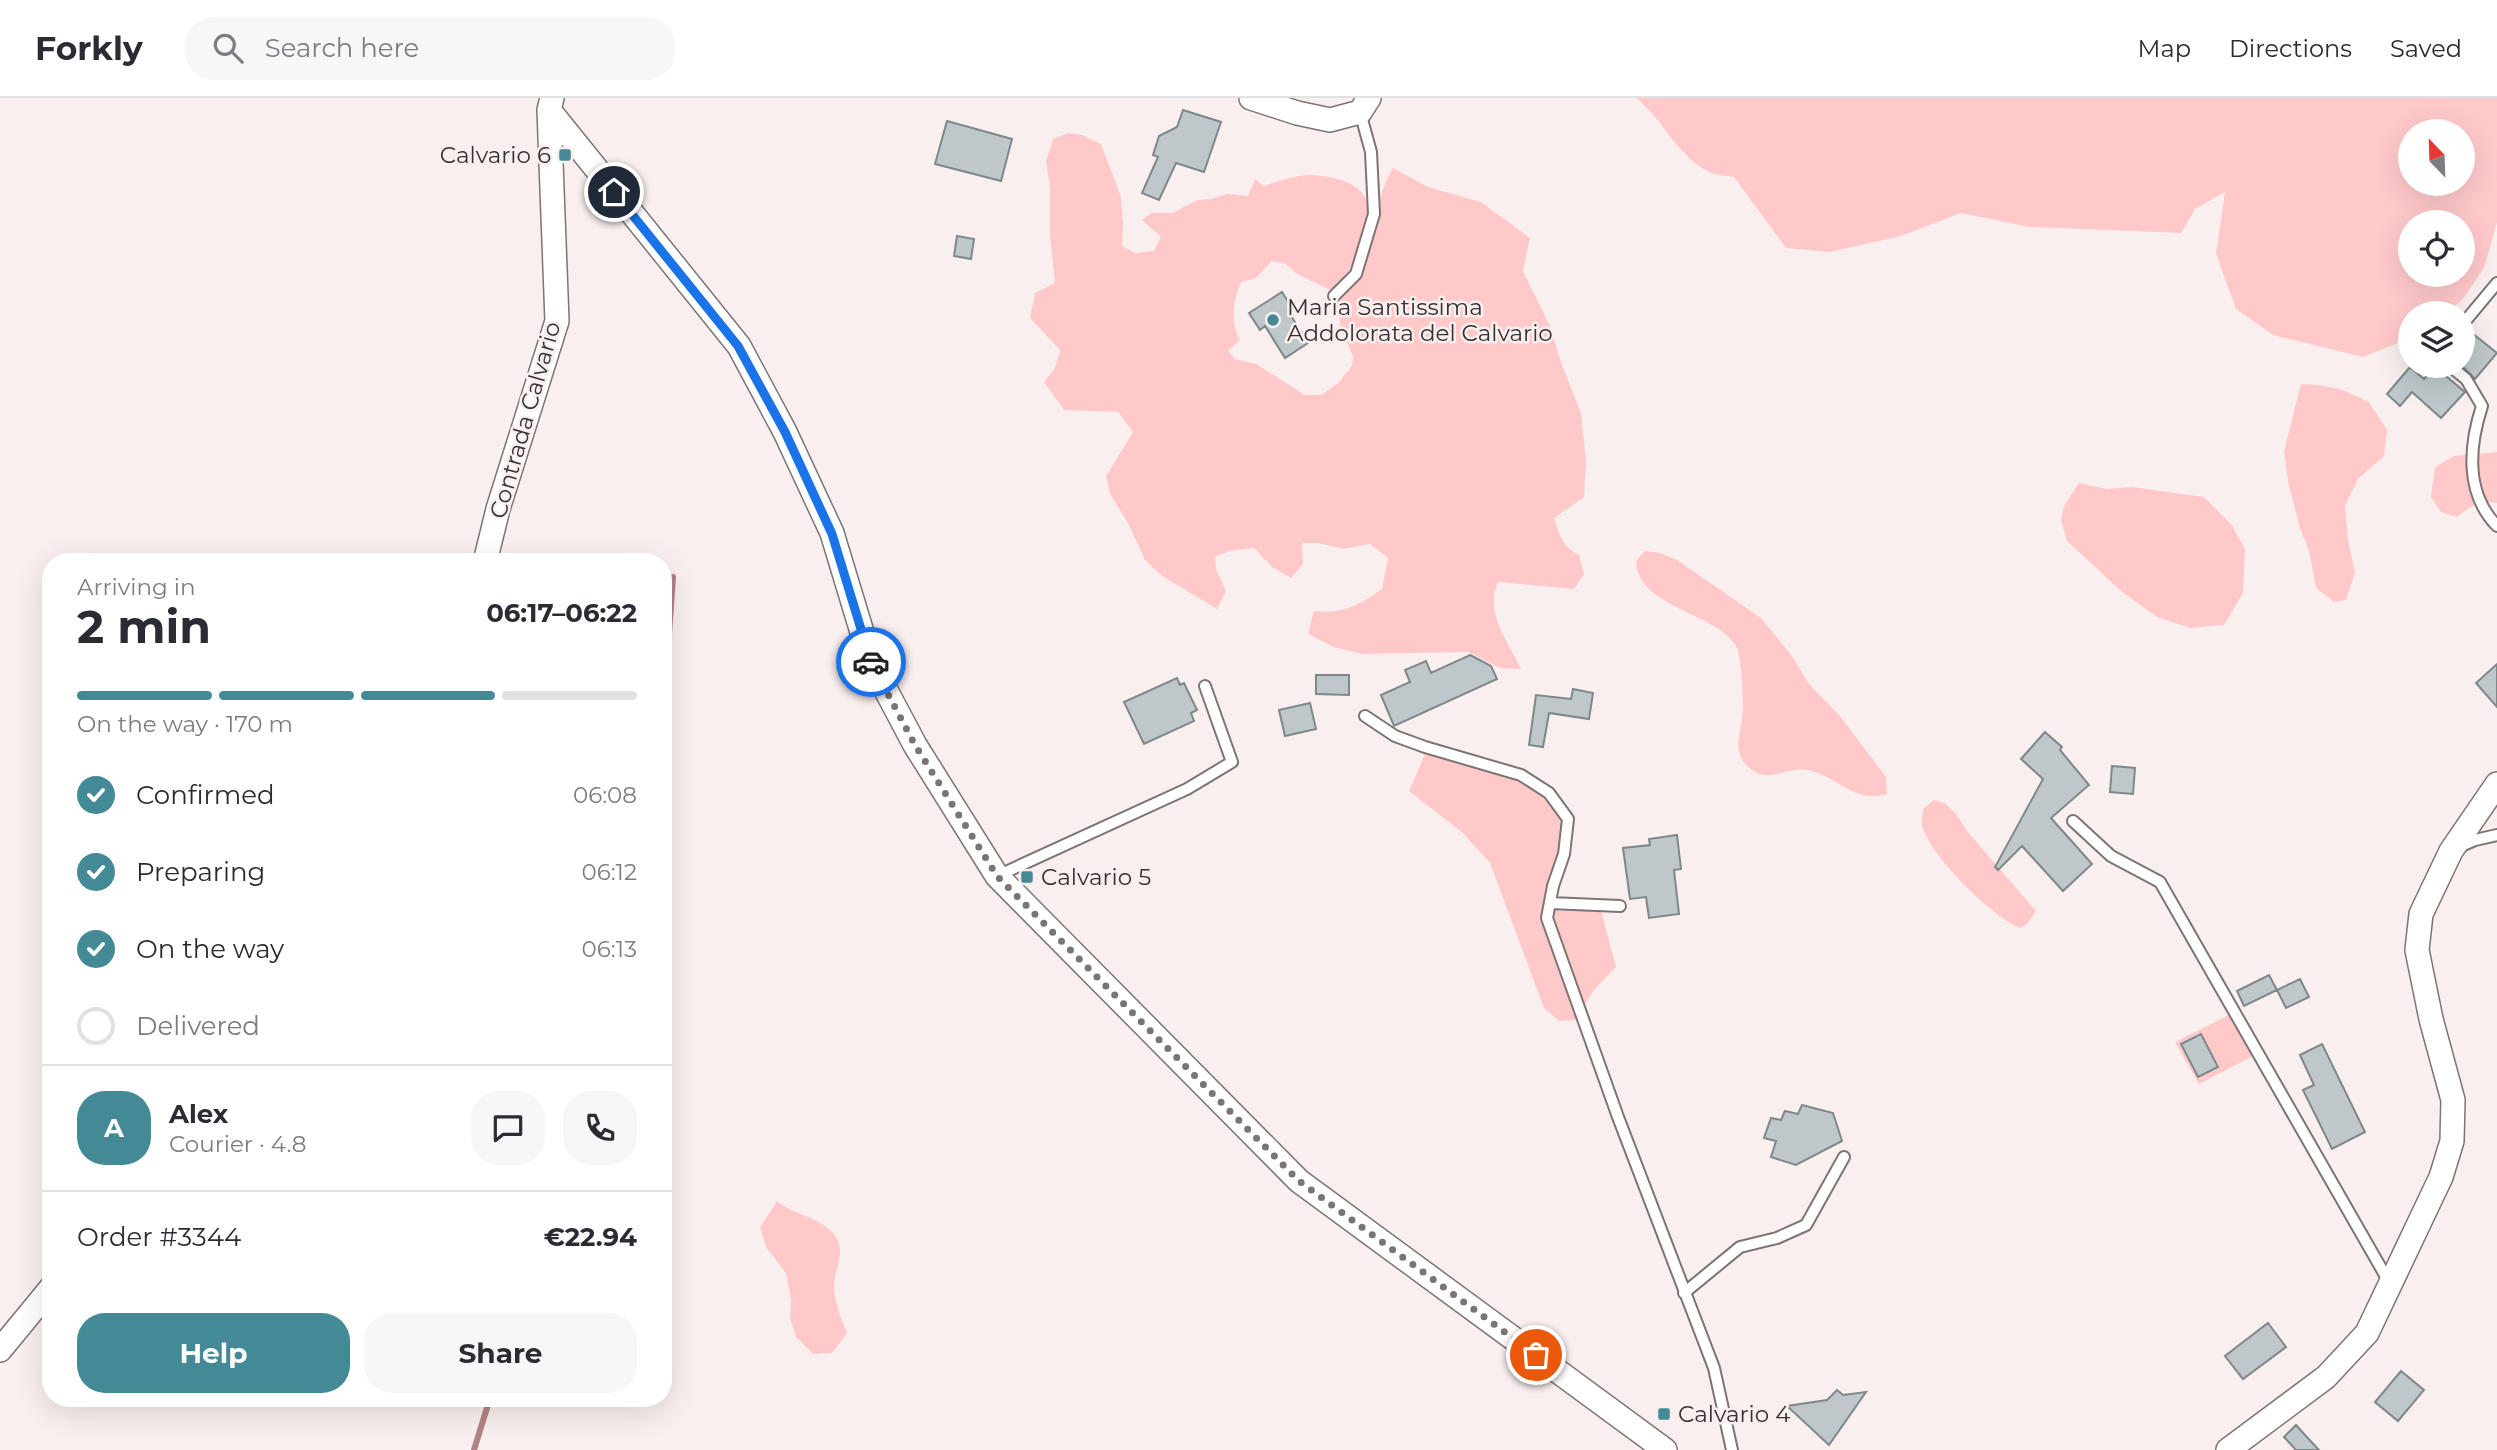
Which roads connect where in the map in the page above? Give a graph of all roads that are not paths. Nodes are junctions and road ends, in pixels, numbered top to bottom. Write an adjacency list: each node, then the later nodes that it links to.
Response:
1 (1251, 98): 3 (street)
2 (551, 104): 9 (street, Contrada Calvario); 16 (street, Contrada Calvario)
3 (1365, 105): 5 (lane)
4 (2497, 283): 6 (lane)
5 (1334, 296)
6 (2475, 310)
7 (2465, 378): 8 (lane)
8 (2497, 526)
9 (487, 553)
10 (1205, 686): 16 (lane)
11 (1365, 716): 17 (lane)
12 (2497, 784): 15 (street)
13 (2073, 821): 20 (lane)
14 (2497, 835): 15 (lane)
15 (2451, 851): 20 (street)
16 (997, 876): 24 (street, Contrada Calvario)
17 (1549, 903): 18 (lane); 21 (lane)
18 (1620, 906)
19 (1844, 1157): 21 (lane)
20 (2391, 1284): 26 (street)
21 (1685, 1293): 25 (lane)
22 (42, 1299): 23 (street)
23 (0, 1350)
24 (1665, 1450)
25 (1732, 1450)
26 (2228, 1450)

